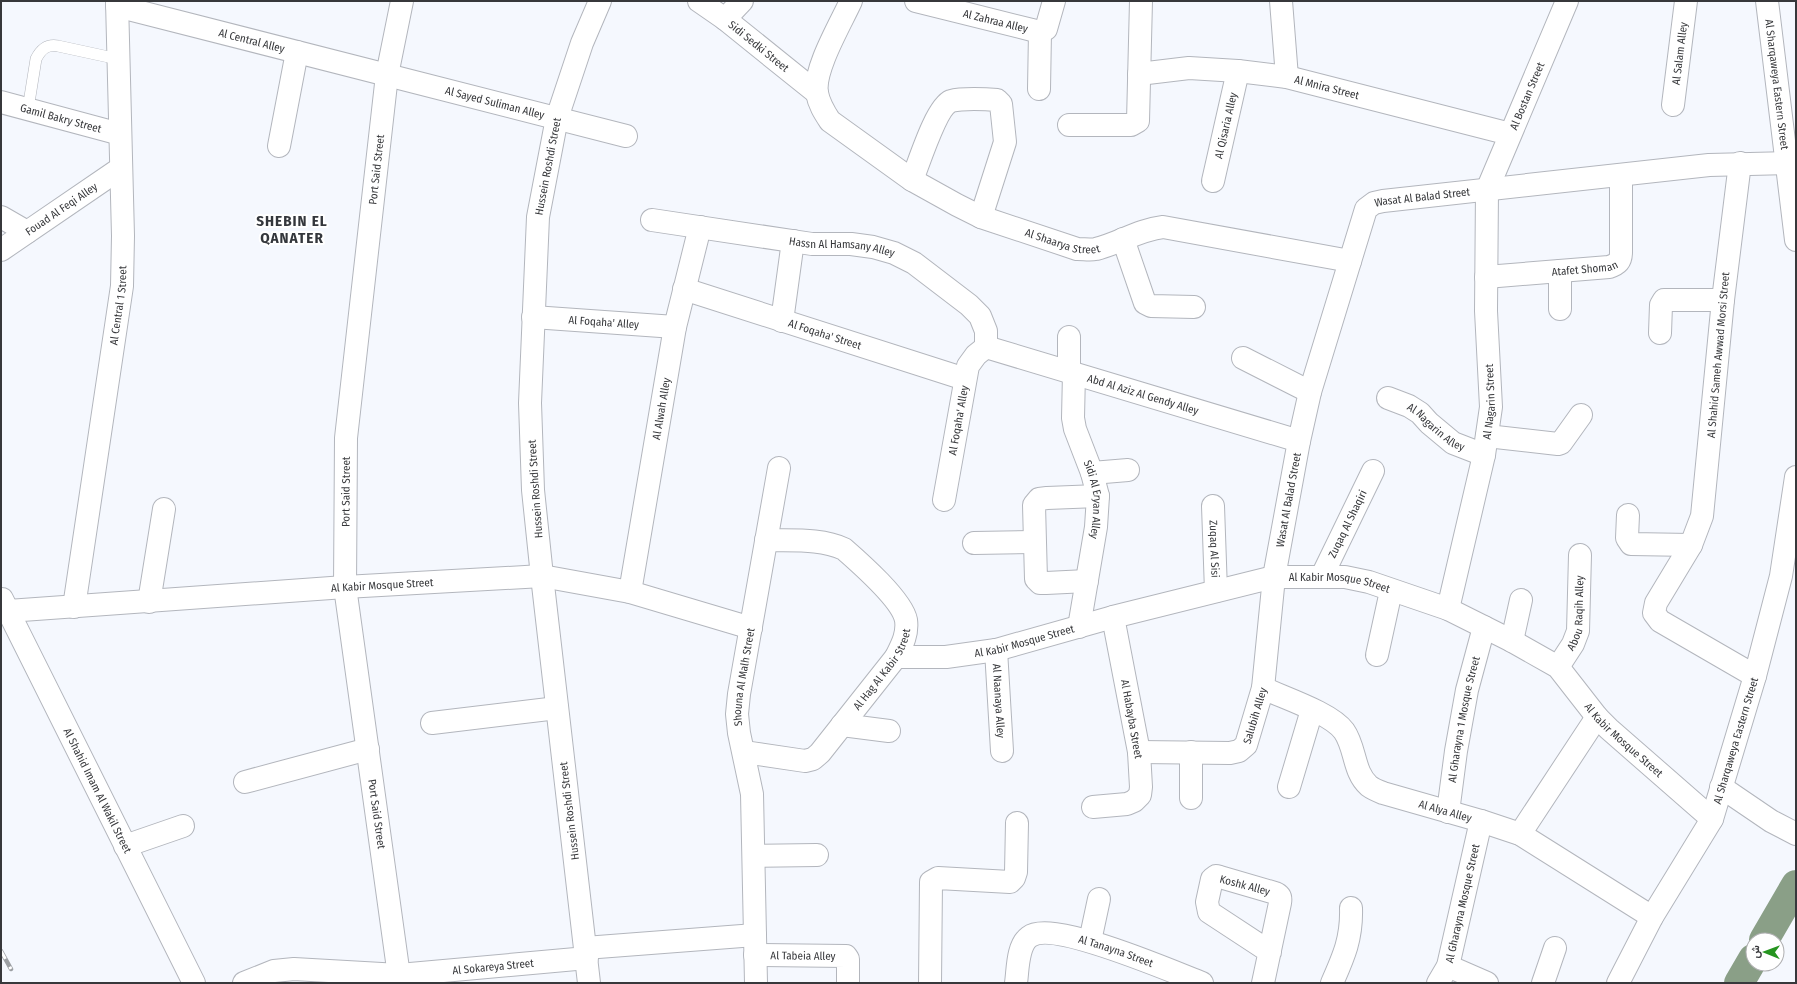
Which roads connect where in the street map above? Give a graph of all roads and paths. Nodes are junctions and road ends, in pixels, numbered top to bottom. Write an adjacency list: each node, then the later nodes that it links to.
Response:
1 (402, 1): 20 (street, Port Said Street)
2 (600, 1): 27 (street, Hussein Roshdi Street)
3 (699, 1): 14 (street, Sidi Sedki Street)
4 (742, 1): 14 (street)
5 (851, 1): 23 (street)
6 (916, 1): 15 (street, Al Zahraa Alley)
7 (1054, 1): 15 (street, Al Zahraa Alley)
8 (1141, 1): 19 (street)
9 (1280, 1): 21 (street)
10 (1567, 1): 30 (street, Al Bostan Street)
11 (1686, 1): 25 (street, Al Salam Alley)
12 (1763, 2): 34 (street, Al Sharqaweya Eastern Street)
13 (117, 3): 16 (street, Al Central Alley); 17 (street, Al Central 1 Street)
14 (725, 19): 23 (street, Sidi Sedki Street)
15 (1040, 32): 22 (street)
16 (297, 52): 20 (street, Al Central Alley); 32 (street)
17 (118, 59): 26 (lane); 29 (street, Al Central 1 Street)
18 (1238, 71): 19 (street, Al Mnira Street); 21 (street, Al Mnira Street); 38 (street, Al Qisaria Alley)
19 (1140, 74): 28 (street)
20 (387, 75): 27 (street, Al Sayed Suliman Alley); 89 (street, Port Said Street)
21 (1287, 77): 30 (street, Al Mnira Street)
22 (1038, 89)
23 (817, 93): 37 (street, Al Shaarya Street)
24 (1, 102): 26 (street, Gamil Bakry Street)
25 (1673, 105)
26 (28, 109): 29 (street, Gamil Bakry Street)
27 (557, 118): 31 (street, Al Sayed Suliman Alley); 56 (street, Hussein Roshdi Street)
28 (1069, 125)
29 (120, 134): 35 (street, Al Central 1 Street)
30 (1510, 134): 39 (street, Al Bostan Street)
31 (626, 136)
32 (279, 146)
33 (1740, 163): 34 (street, Wasat Al Balad Street); 36 (street, Wasat Al Balad Street); 53 (street, Al Shahid Sameh Awwad Morsi Street)
34 (1786, 163): 46 (street, Al Sharqaweya Eastern Street)
35 (121, 168): 44 (street, Fouad Al Feqi Alley); 96 (street, Al Central 1 Street)
36 (1621, 175): 39 (street, Wasat Al Balad Street); 50 (street, Atafet Shoman)
37 (912, 180): 41 (street, Al Shaarya Street); 41 (street)
38 (1213, 181)
39 (1487, 190): 49 (street, Wasat Al Balad Street); 51 (street, Al Nagarin Street)
40 (1, 217): 44 (street)
41 (980, 217): 45 (street, Al Shaarya Street)
42 (652, 220): 43 (street, Hassn Al Hamsany Alley)
43 (700, 227): 47 (street, Hassn Al Hamsany Alley); 52 (street, Al Alwah Alley)
44 (27, 232): 48 (street, Fouad Al Feqi Alley)
45 (1123, 239): 49 (street, Al Shaarya Street); 54 (street)
46 (1796, 240)
47 (793, 241): 57 (street); 61 (street, Hassn Al Hamsany Alley)
48 (1, 250)
49 (1350, 261): 65 (street, Wasat Al Balad Street)
50 (1560, 271): 51 (street, Atafet Shoman); 55 (street)
51 (1486, 277): 69 (street, Al Nagarin Street)
52 (684, 289): 57 (street, Al Foqaha' Street); 58 (street, Al Alwah Alley)
53 (1723, 300): 59 (street); 83 (street, Al Shahid Sameh Awwad Morsi Street)
54 (1194, 307)
55 (1560, 309)
56 (532, 317): 58 (street, Al Foqaha' Alley); 85 (street, Hussein Roshdi Street)
57 (782, 321): 64 (street, Al Foqaha' Street)
58 (675, 327): 92 (street, Al Alwah Alley)
59 (1660, 334)
60 (1069, 337): 63 (street, Sidi Al Eryan Alley)
61 (986, 347): 63 (street, Abd Al Aziz Al Gendy Alley); 64 (street, Al Foqaha' Alley)
62 (1243, 358): 65 (street)
63 (1071, 373): 68 (street, Abd Al Aziz Al Gendy Alley); 73 (street, Sidi Al Eryan Alley)
64 (965, 379): 76 (street, Al Foqaha' Alley)
65 (1310, 392): 68 (street, Wasat Al Balad Street)
66 (1388, 398): 69 (street, Al Nagarin Alley)
67 (1581, 415): 69 (street, Al Nagarin Alley)
68 (1299, 441): 86 (street, Wasat Al Balad Street)
69 (1486, 446): 97 (street, Al Nagarin Street)
70 (778, 468): 80 (street, Shouna Al Malh Street)
71 (1128, 470): 73 (street)
72 (1373, 471): 87 (street, Zuqaq Al Shaqiri)
73 (1092, 473): 75 (street, Sidi Al Eryan Alley)
74 (1796, 478): 107 (street, Al Sharqaweya Eastern Street)
75 (1098, 496): 81 (street); 88 (street, Sidi Al Eryan Alley)
76 (944, 500)
77 (1213, 506): 90 (street, Zuqaq Al Sisi)
78 (164, 509): 94 (street)
79 (1628, 515): 83 (street)
80 (766, 540): 101 (street, Shouna Al Malh Street); 105 (street, Al Hag Al Kabir Street)
81 (1034, 542): 82 (street); 88 (street)
82 (974, 543)
83 (1691, 545): 107 (street, Al Shahid Sameh Awwad Morsi Street)
84 (1580, 555): 106 (street, Abou Raqih Alley)
85 (542, 576): 89 (street, Al Kabir Mosque Street); 92 (street, Al Kabir Mosque Street); 109 (street, Hussein Roshdi Street)
86 (1274, 576): 87 (street, Al Kabir Mosque Street); 90 (street, Al Kabir Mosque Street); 108 (street, Salubih Alley)
87 (1322, 576): 91 (street, Al Kabir Mosque Street)
88 (1087, 581): 99 (street, Sidi Al Eryan Alley)
89 (345, 587): 94 (street, Al Kabir Mosque Street); 115 (street, Port Said Street)
90 (1216, 591): 98 (street, Al Kabir Mosque Street)
91 (1391, 591): 97 (street, Al Kabir Mosque Street); 104 (street)
92 (630, 592): 101 (street, Al Kabir Mosque Street)
93 (1521, 600): 102 (street)
94 (149, 602): 96 (street, Al Kabir Mosque Street)
95 (5, 605): 96 (street, Al Kabir Mosque Street); 132 (street, Al Shahid Imam Al Wakil Street)
96 (74, 607)
97 (1448, 609): 100 (street, Al Kabir Mosque Street)
98 (1113, 617): 99 (street, Al Kabir Mosque Street); 118 (street, Al Habayba Street)
99 (1079, 627): 103 (street, Al Kabir Mosque Street)
100 (1484, 627): 102 (street, Al Kabir Mosque Street); 125 (street, Al Gharayna 1 Mosque Street)
101 (751, 628): 117 (street, Shouna Al Malh Street)
102 (1512, 641): 106 (street, Al Kabir Mosque Street)
103 (996, 650): 105 (street, Al Kabir Mosque Street); 116 (street, Al Naanaya Alley)
104 (1378, 655)
105 (896, 657): 113 (street, Al Hag Al Kabir Street)
106 (1558, 667): 111 (street, Al Kabir Mosque Street)
107 (1755, 676): 122 (street, Al Sharqaweya Eastern Street)
108 (1263, 688): 110 (street, Al Alya Alley); 119 (street, Salubih Alley)
109 (557, 708): 112 (street); 142 (street, Hussein Roshdi Street)
110 (1312, 710): 121 (street); 125 (street, Al Alya Alley)
111 (1597, 717): 126 (street, Al Kabir Mosque Street); 130 (street)
112 (432, 723)
113 (842, 725): 114 (street); 117 (street, Al Hag Al Kabir Street)
114 (889, 731)
115 (368, 748): 120 (street); 144 (street, Port Said Street)
116 (1002, 751)
117 (744, 752): 134 (street, Shouna Al Malh Street)
118 (1140, 752): 119 (street, Salubih Alley); 124 (street, Al Habayba Street)
119 (1191, 752): 123 (street)
120 (245, 782)
121 (1289, 787)
122 (1721, 787): 126 (street, Al Sharqaweya Eastern Street); 131 (street)
123 (1191, 798)
124 (1093, 807)
125 (1448, 812): 127 (street, Al Alya Alley)
126 (1712, 819): 137 (street, Al Sharqaweya Eastern Street)
127 (1481, 821): 130 (street, Al Alya Alley); 143 (street, Al Gharayna Mosque Street)
128 (1017, 823): 150 (street)
129 (183, 826): 132 (street)
130 (1520, 834): 137 (street, Al Alya Alley)
131 (1796, 834)
132 (125, 846): 145 (street, Al Shahid Imam Al Wakil Street)
133 (817, 855): 134 (street)
134 (754, 856): 139 (street, Shouna Al Malh Street)
135 (1099, 899): 138 (street)
136 (1351, 908): 154 (street)
137 (1652, 917): 157 (street, Al Sharqaweya Eastern Street)
138 (1090, 941): 151 (street, Al Tanayna Street); 152 (street, Al Tanayna Street)
139 (755, 945): 142 (street, Al Sokareya Street); 148 (street, Shouna Al Malh Street); 149 (street, Al Tabeia Alley)
140 (1555, 948): 156 (street)
141 (1270, 952): 153 (street)
142 (586, 953): 144 (street, Al Sokareya Street); 147 (street, Hussein Roshdi Street)
143 (1443, 975): 155 (street)
144 (399, 979): 146 (street, Al Sokareya Street)
145 (194, 983)
146 (244, 983)
147 (590, 983)
148 (756, 983)
149 (848, 983)
150 (930, 983)
151 (1016, 983)
152 (1202, 983)
153 (1263, 983)
154 (1332, 983)
155 (1487, 983)
156 (1543, 983)
157 (1618, 983)

